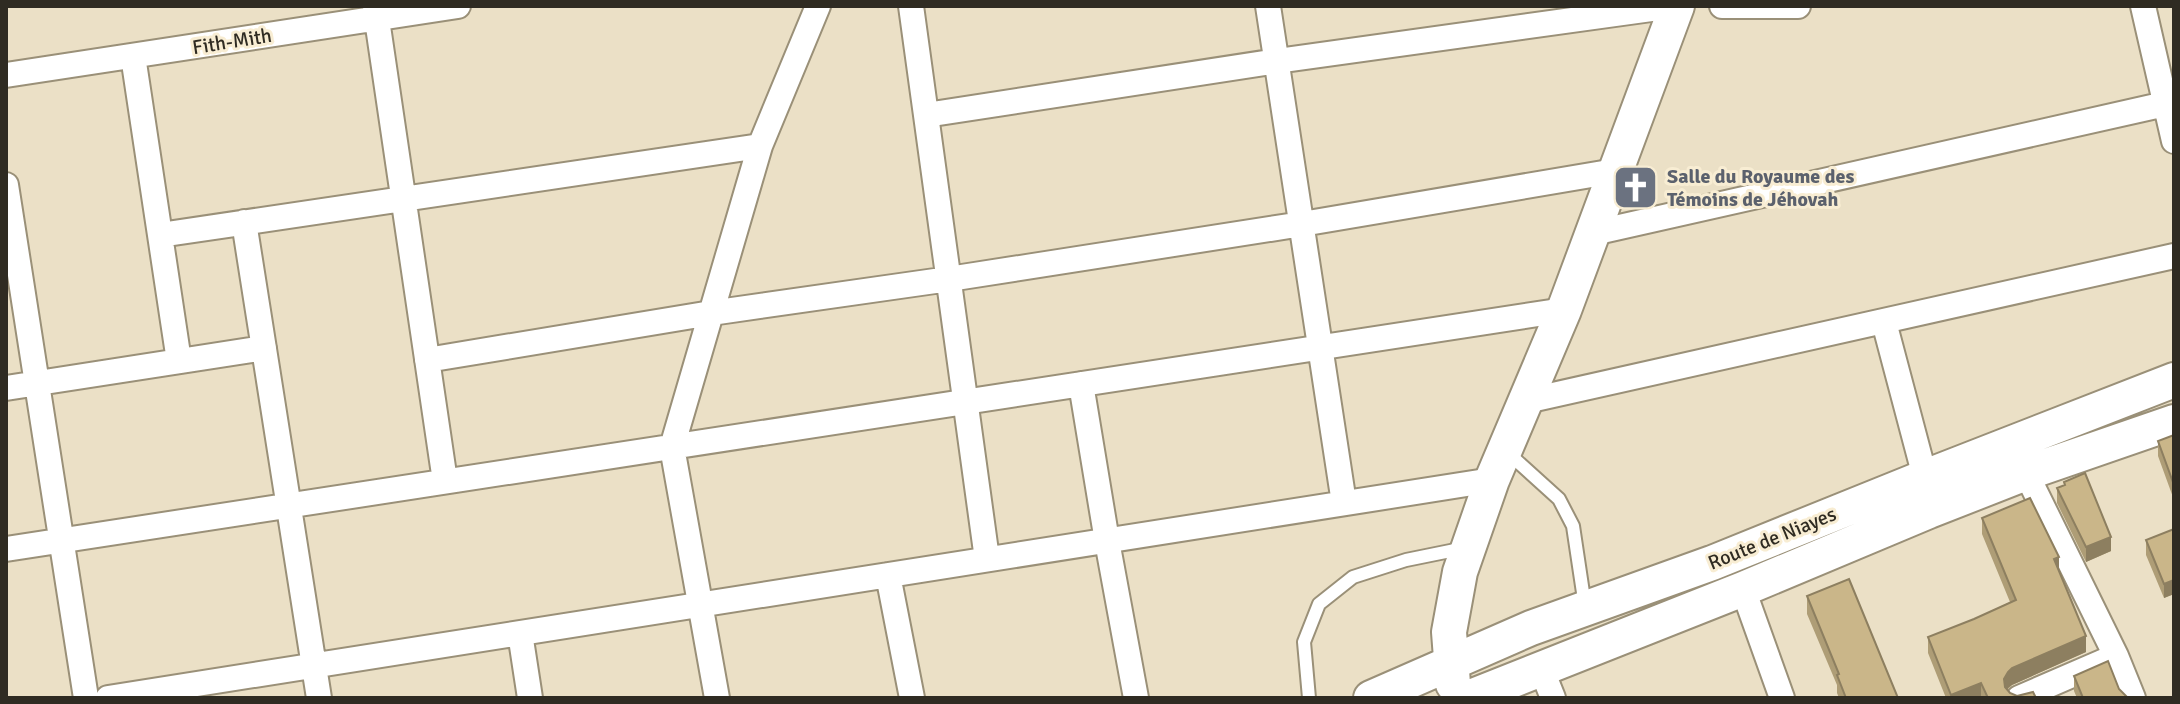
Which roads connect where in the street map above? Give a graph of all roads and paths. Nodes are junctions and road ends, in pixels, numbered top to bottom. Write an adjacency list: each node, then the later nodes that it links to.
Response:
1 (458, 6): 9 (street, Fith-Mith)
2 (818, 6): 16 (street)
3 (911, 6): 14 (street)
4 (1268, 6): 11 (street)
5 (1675, 6): 11 (street); 17 (main road)
6 (1722, 6): 7 (street)
7 (1798, 6)
8 (2143, 6): 13 (street)
9 (376, 12): 10 (street, Fith-Mith); 19 (street)
10 (133, 56): 12 (street, Fith-Mith); 23 (street)
11 (1277, 61): 14 (street); 21 (street)
12 (6, 75)
13 (2169, 103): 15 (street); 22 (street)
14 (926, 115): 25 (street)
15 (2174, 141)
16 (760, 146): 19 (street); 27 (street)
17 (1615, 171): 21 (street); 22 (main road)
18 (6, 185): 34 (street)
19 (404, 199): 20 (street); 31 (street)
20 (244, 222): 23 (street); 29 (street)
21 (1302, 224): 25 (street); 30 (street)
22 (1593, 233): 26 (main road)
23 (160, 235): 32 (street)
24 (2174, 256): 28 (street)
25 (949, 279): 27 (street); 38 (street)
26 (1564, 310): 30 (street); 37 (main road)
27 (711, 313): 31 (street); 40 (street)
28 (1884, 322): 37 (street); 43 (street)
29 (264, 348): 32 (street); 46 (street)
30 (1320, 348): 35 (street); 45 (street)
31 (427, 360): 44 (street)
32 (179, 361): 34 (street)
33 (2174, 380): 43 (main road, Route de Niayes)
34 (37, 383): 36 (street); 47 (street)
35 (1081, 384): 38 (street); 48 (street)
36 (6, 388)
37 (1526, 401): 41 (main road)
38 (966, 402): 40 (street); 51 (street)
39 (2174, 422): 42 (main road, Route de Niayes)
40 (672, 447): 44 (street); 54 (street)
41 (1498, 465): 45 (street); 49 (main road); 55 (lane)
42 (2026, 473): 53 (main road, Route de Niayes); 57 (street)
43 (1925, 477): 55 (main road, Route de Niayes)
44 (445, 481): 46 (street)
45 (1344, 503): 48 (street)
46 (289, 505): 47 (street); 59 (street)
47 (62, 540): 50 (street); 61 (street)
48 (1107, 541): 51 (street); 67 (street)
49 (1470, 547): 58 (main road); 68 (lane)
50 (6, 549)
51 (987, 559): 52 (street)
52 (888, 575): 54 (street); 66 (street)
53 (1743, 589): 60 (main road, Route de Niayes); 72 (street)
54 (701, 605): 56 (street); 65 (street)
55 (1585, 608): 58 (main road, Route de Niayes)
56 (520, 633): 59 (street); 64 (street)
57 (2116, 656): 73 (street); 74 (street)
58 (1450, 664): 69 (main road, Route de Niayes); 70 (main road)
59 (314, 665): 62 (street); 63 (street)
60 (1547, 683): 71 (main road, Route de Niayes)
61 (86, 698)
62 (108, 698)
63 (319, 698)
64 (530, 698)
65 (717, 698)
66 (912, 698)
67 (1136, 698)
68 (1309, 698)
69 (1371, 698)
70 (1455, 698)
71 (1468, 698)
72 (1782, 698)
73 (2019, 698)
74 (2133, 698)

